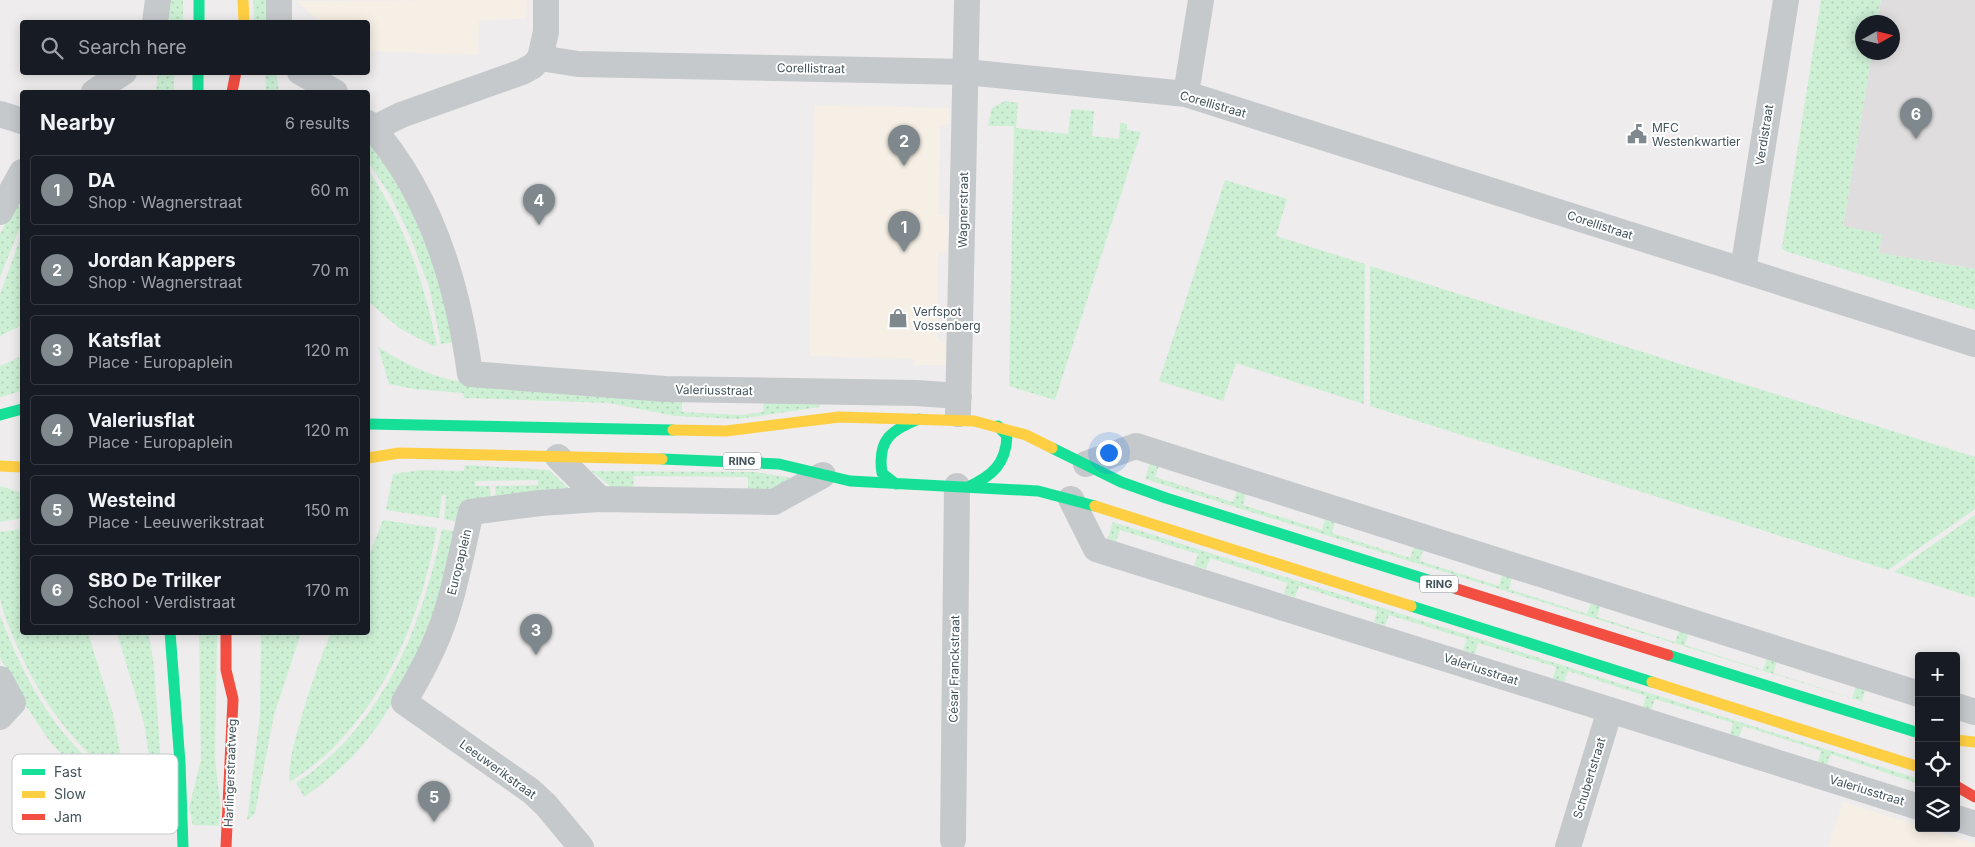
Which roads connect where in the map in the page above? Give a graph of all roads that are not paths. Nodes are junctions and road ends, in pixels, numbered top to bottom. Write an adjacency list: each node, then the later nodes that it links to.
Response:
1 (158, 0): 9 (street)
2 (199, 0): 10 (main road)
3 (243, 0): 11 (main road)
4 (279, 0): 12 (street)
5 (546, 0): 13 (street)
6 (967, 0): 14 (street, Wagnerstraat)
7 (1201, 0): 23 (street)
8 (1786, 0): 29 (street, Verdistraat)
9 (155, 20)
10 (199, 20)
11 (244, 20)
12 (279, 20)
13 (540, 58): 14 (street, Corellistraat); 26 (street)
14 (966, 72): 23 (street, Corellistraat); 31 (street, Wagnerstraat)
15 (120, 75): 19 (street)
16 (198, 75): 20 (main road)
17 (235, 75): 21 (main road)
18 (305, 75): 22 (street)
19 (97, 90)
20 (198, 90)
21 (232, 90)
22 (332, 90)
23 (1186, 94): 29 (street, Corellistraat)
24 (0, 114): 25 (street)
25 (20, 120)
26 (370, 126): 31 (street, Valeriusstraat)
27 (20, 176): 28 (street)
28 (0, 212)
29 (1743, 270): 30 (street, Corellistraat)
30 (1975, 344)
31 (958, 408): 35 (main road, Valeriusstraat / RING); 37 (main road, Valeriusstraat / RING)
32 (20, 410): 34 (main road)
33 (460, 412): 38 (main road, Valeriusstraat)
34 (0, 415)
35 (919, 419): 38 (main road, Valeriusstraat / RING); 45 (main road, Valeriusstraat)
36 (370, 424): 38 (main road, Valeriusstraat)
37 (998, 426): 41 (main road, Valeriusstraat / RING); 46 (main road)
38 (489, 428)
39 (558, 456): 40 (main road); 44 (main road, RING); 47 (street)
40 (370, 458)
41 (1086, 464): 53 (street); 60 (main road, Valeriusstraat / RING)
42 (0, 466): 43 (main road)
43 (20, 467)
44 (823, 475): 45 (main road, RING); 47 (street)
45 (896, 484): 46 (main road, RING)
46 (962, 487): 48 (main road, RING); 69 (street, César Franckstraat)
47 (600, 499): 55 (street, Europaplein)
48 (1071, 499): 58 (street, Valeriusstraat); 63 (main road, RING)
49 (170, 635): 70 (main road)
50 (226, 635): 54 (main road, Harlingerstraatweg)
51 (240, 676): 54 (main road, Harlingerstraatweg)
52 (0, 679): 57 (street)
53 (1915, 693)
54 (233, 699): 71 (main road, Harlingerstraatweg)
55 (404, 702): 72 (street, Leeuwerikstraat)
56 (1960, 707): 59 (street)
57 (6, 710)
58 (1610, 710): 66 (street, Valeriusstraat); 73 (street, Schubertstraat)
59 (1975, 712)
60 (1915, 733)
61 (1960, 740): 62 (main road)
62 (1975, 742)
63 (1915, 766)
64 (1958, 787): 65 (main road)
65 (1975, 797)
66 (1915, 805)
67 (1960, 819): 68 (street)
68 (1975, 824)
69 (953, 845)
70 (183, 847)
71 (226, 847)
72 (581, 847)
73 (1568, 847)

